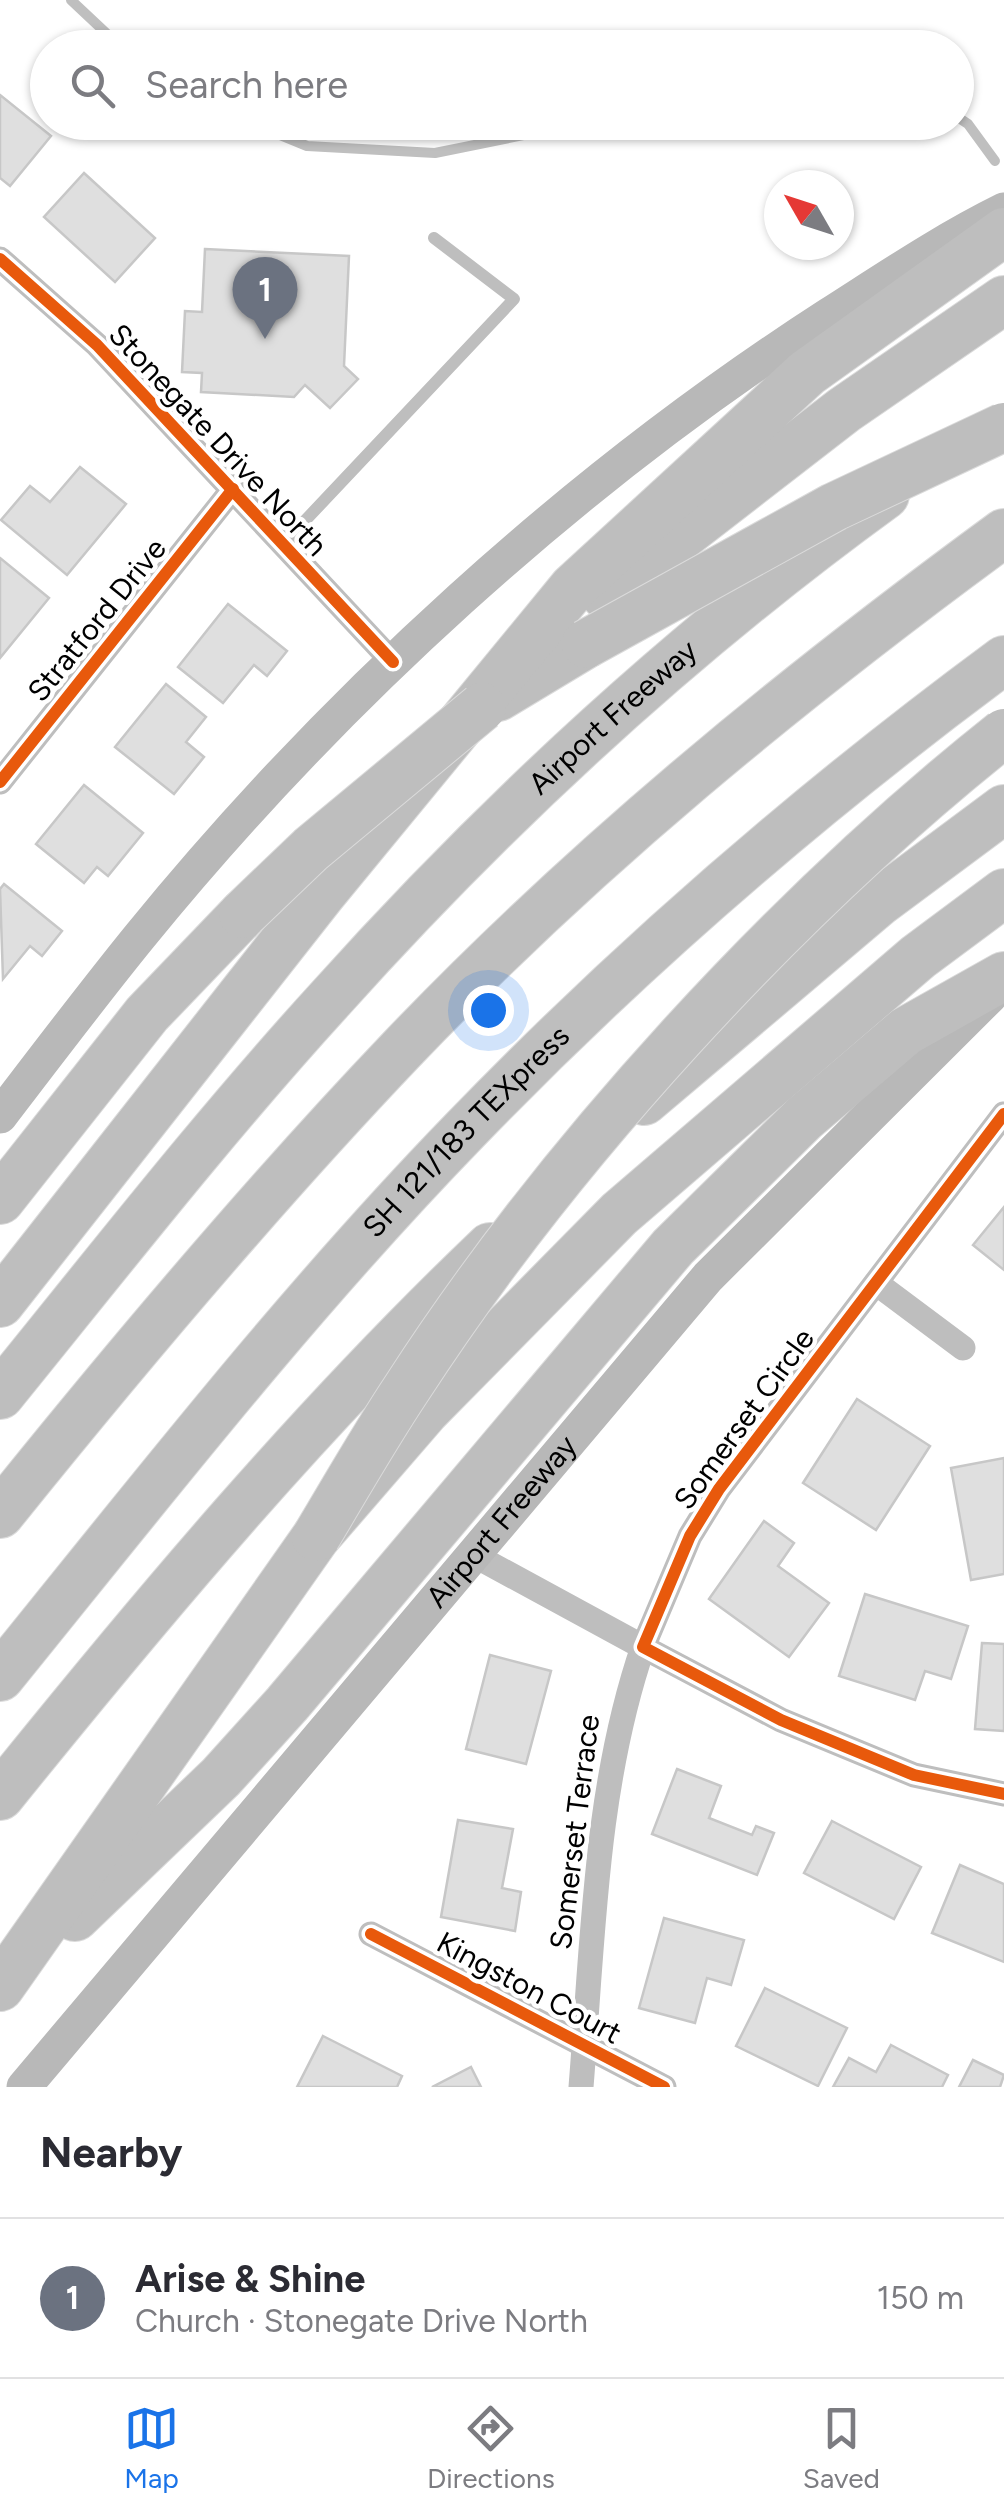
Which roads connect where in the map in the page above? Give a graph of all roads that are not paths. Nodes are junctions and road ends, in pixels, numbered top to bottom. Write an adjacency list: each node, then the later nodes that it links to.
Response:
1 (1004, 210): 12 (main road)
2 (1004, 232): 23 (highway)
3 (434, 238): 10 (lane)
4 (0, 259): 8 (street, Stonegate Drive North)
5 (1004, 300): 13 (highway)
6 (1004, 412): 25 (highway, Airport Freeway)
7 (1004, 427): 13 (highway, bridge)
8 (233, 489): 10 (street, Stonegate Drive North); 15 (street, Stratford Drive)
9 (1004, 533): 26 (highway)
10 (283, 544): 12 (street, Stonegate Drive North)
11 (1004, 660): 30 (highway, SH 121/183 TEXpress)
12 (393, 662): 20 (main road)
13 (482, 707): 21 (highway, bridge)
14 (1004, 734): 27 (highway, bridge)
15 (0, 782)
16 (1004, 809): 32 (highway)
17 (1004, 893): 27 (highway, bridge)
18 (1004, 979): 28 (main road, Airport Freeway); 34 (highway)
19 (1004, 1114): 22 (street, Somerset Circle)
20 (0, 1116)
21 (0, 1200)
22 (876, 1283): 24 (street); 29 (street, Somerset Circle)
23 (0, 1303)
24 (963, 1348)
25 (0, 1395)
26 (0, 1514)
27 (316, 1537): 34 (highway)
28 (472, 1554): 29 (street); 36 (main road, Airport Freeway)
29 (643, 1647): 31 (street); 35 (street, Somerset Terrace)
30 (0, 1677)
31 (1004, 1794)
32 (0, 1796)
33 (371, 1934): 35 (street, Kingston Court)
34 (0, 1988)
35 (584, 2045): 37 (street, Somerset Terrace); 38 (street, Kingston Court)
36 (24, 2087)
37 (581, 2087)
38 (664, 2087)

